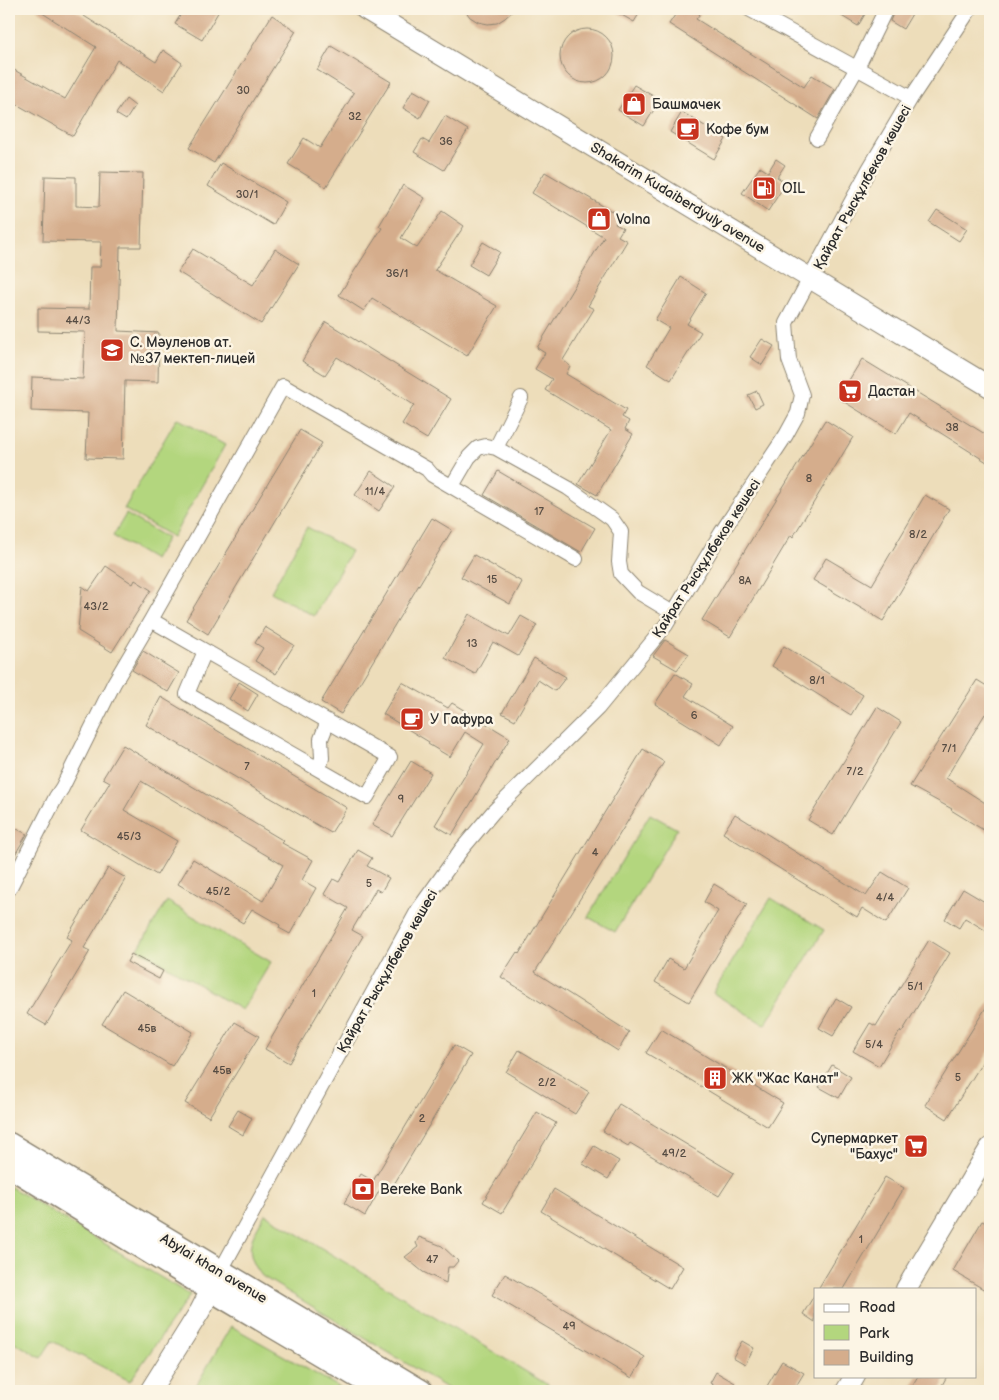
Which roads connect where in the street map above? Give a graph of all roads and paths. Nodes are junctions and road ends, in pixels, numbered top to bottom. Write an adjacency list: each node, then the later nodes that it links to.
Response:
1 (365, 9): 8 (main road, Shakarim Kudaiberdyuly avenue)
2 (749, 9): 5 (street)
3 (886, 9): 5 (street)
4 (970, 9): 6 (street, Қайрат Рысқұлбеков көшесі)
5 (856, 68): 6 (street); 7 (street)
6 (911, 98): 8 (street, Қайрат Рысқұлбеков көшесі)
7 (817, 138)
8 (811, 278): 9 (main road, Shakarim Kudaiberdyuly avenue); 14 (street, Қайрат Рысқұлбеков көшесі)
9 (990, 387)
10 (521, 398): 11 (street)
11 (496, 448): 12 (street); 14 (street)
12 (452, 486): 13 (street); 15 (street)
13 (576, 559)
14 (673, 613): 23 (street, Қайрат Рысқұлбеков көшесі)
15 (151, 620): 16 (street); 19 (street)
16 (206, 651): 17 (street); 18 (street)
17 (328, 721): 18 (street); 18 (street)
18 (319, 769)
19 (9, 889)
20 (9, 1144): 23 (main road, Abylai khan avenue)
21 (990, 1148): 24 (main road)
22 (9, 1166): 23 (main road, Abylai khan avenue)
23 (215, 1281): 26 (main road); 27 (main road, Abylai khan avenue); 28 (main road, Abylai khan avenue)
24 (907, 1288)
25 (854, 1378): 29 (main road)
26 (150, 1391)
27 (382, 1391)
28 (421, 1391)
29 (846, 1391)

